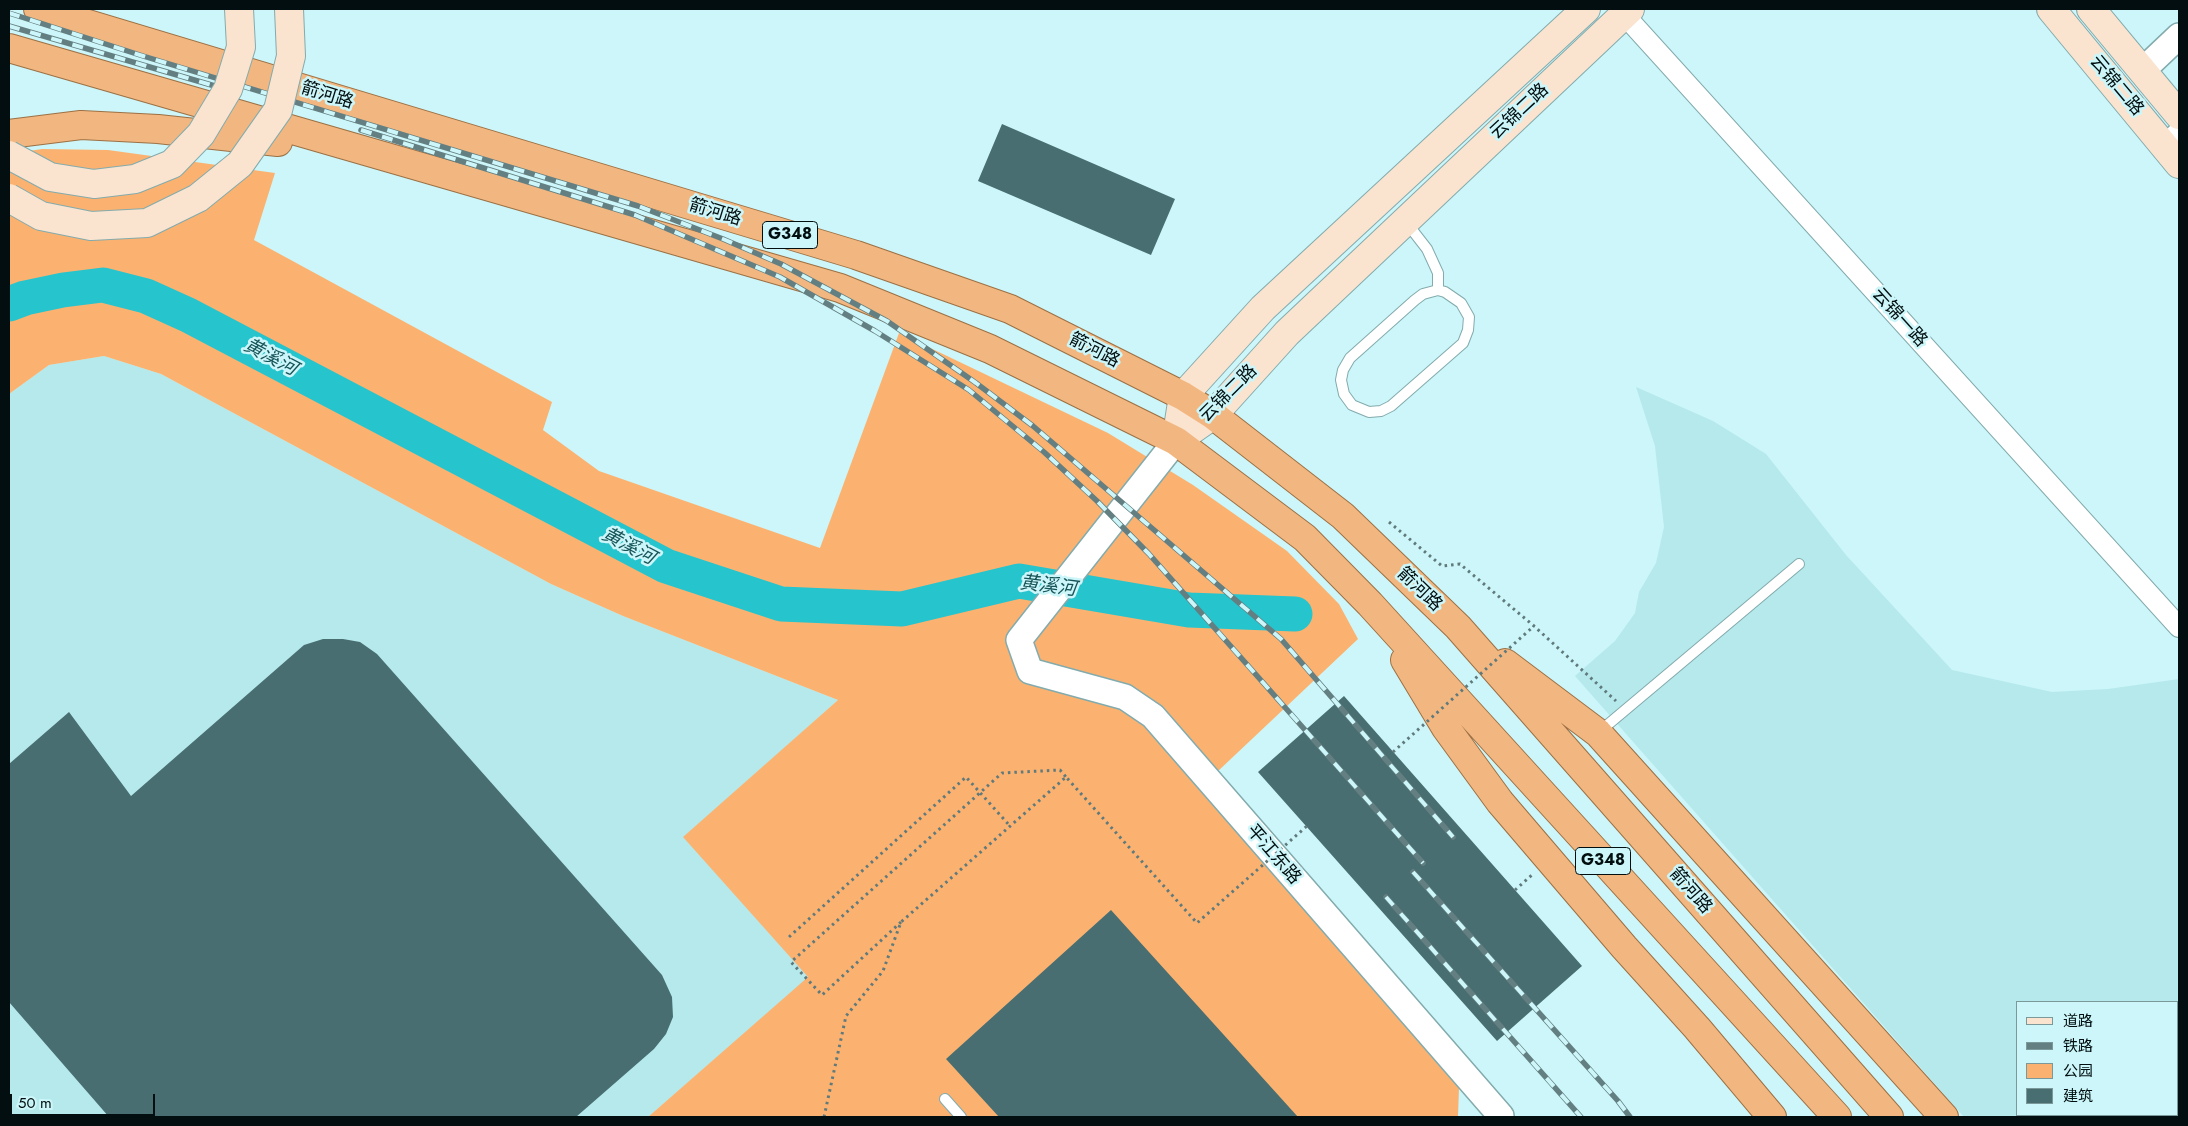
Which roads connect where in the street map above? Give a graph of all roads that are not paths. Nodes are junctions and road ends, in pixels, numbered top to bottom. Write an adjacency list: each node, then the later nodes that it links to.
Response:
1 (38, 9): 20 (highway, 箭河路 / G348)
2 (239, 9): 16 (main road, bridge)
3 (289, 9): 17 (main road, bridge)
4 (1586, 9): 20 (main road, 云锦二路)
5 (2051, 9): 12 (main road, 云锦二路)
6 (2091, 9): 10 (main road, 云锦二路)
7 (1625, 10): 18 (main road, 云锦二路); 26 (street, 云锦一路)
8 (2179, 36): 10 (street)
9 (9, 48): 15 (highway, 箭河路 / G348)
10 (2142, 71): 11 (main road, 云锦二路)
11 (2176, 104): 12 (street)
12 (2146, 122): 14 (main road, 云锦二路)
13 (9, 134): 15 (highway)
14 (2174, 149)
15 (373, 152): 22 (highway, 箭河路 / G348)
16 (9, 155)
17 (9, 198)
18 (1405, 221): 19 (lane); 21 (main road, 云锦二路)
19 (1438, 290): 19 (lane)
20 (1183, 396): 21 (highway, 箭河路 / G348); 22 (main road, 云锦二路)
21 (1213, 415): 22 (main road, 云锦二路); 25 (highway, 箭河路 / G348)
22 (1176, 441): 24 (highway, 箭河路 / G348); 30 (street, 平江东路)
23 (1799, 564): 27 (lane)
24 (1370, 604): 31 (highway); 32 (highway, 箭河路 / G348)
25 (1458, 627): 27 (highway); 33 (highway, 箭河路 / G348)
26 (2179, 627)
27 (1598, 733): 34 (highway)
28 (945, 1099): 29 (lane)
29 (962, 1117)
30 (1501, 1117)
31 (1772, 1117)
32 (1837, 1117)
33 (1889, 1117)
34 (1944, 1117)

